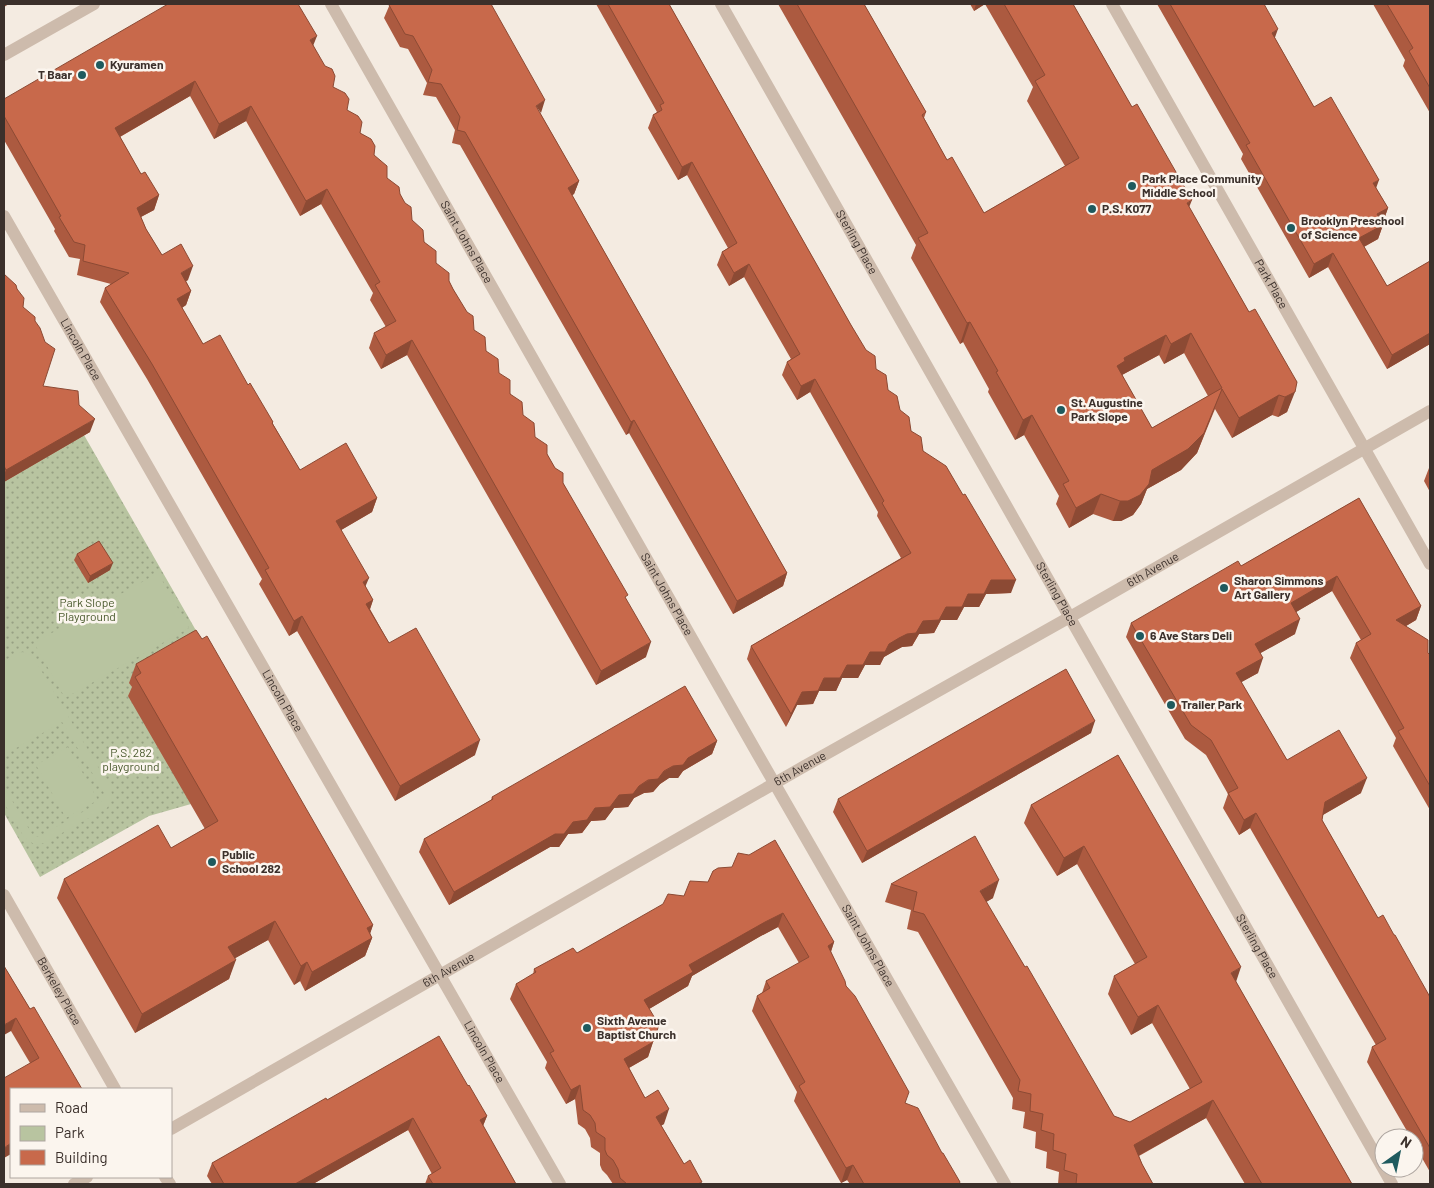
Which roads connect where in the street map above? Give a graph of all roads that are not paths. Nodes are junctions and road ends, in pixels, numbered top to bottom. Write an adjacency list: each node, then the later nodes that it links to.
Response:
1 (94, 4): 5 (street)
2 (331, 4): 11 (street, Saint Johns Place)
3 (721, 4): 10 (street, Sterling Place)
4 (1112, 4): 8 (street, Park Place)
5 (4, 55)
6 (4, 216): 13 (street, Lincoln Place)
7 (1430, 411): 8 (street, 6th Avenue)
8 (1365, 449): 9 (street, Park Place); 10 (street, 6th Avenue)
9 (1430, 564)
10 (1070, 616): 11 (street, 6th Avenue); 20 (street, Sterling Place)
11 (774, 783): 13 (street, 6th Avenue); 19 (street, Saint Johns Place)
12 (4, 895): 14 (street, Berkeley Place)
13 (440, 975): 15 (street, 6th Avenue); 18 (street, Lincoln Place)
14 (114, 1088)
15 (172, 1128)
16 (85, 1178): 17 (street)
17 (74, 1184)
18 (560, 1184)
19 (1005, 1184)
20 (1392, 1184)

